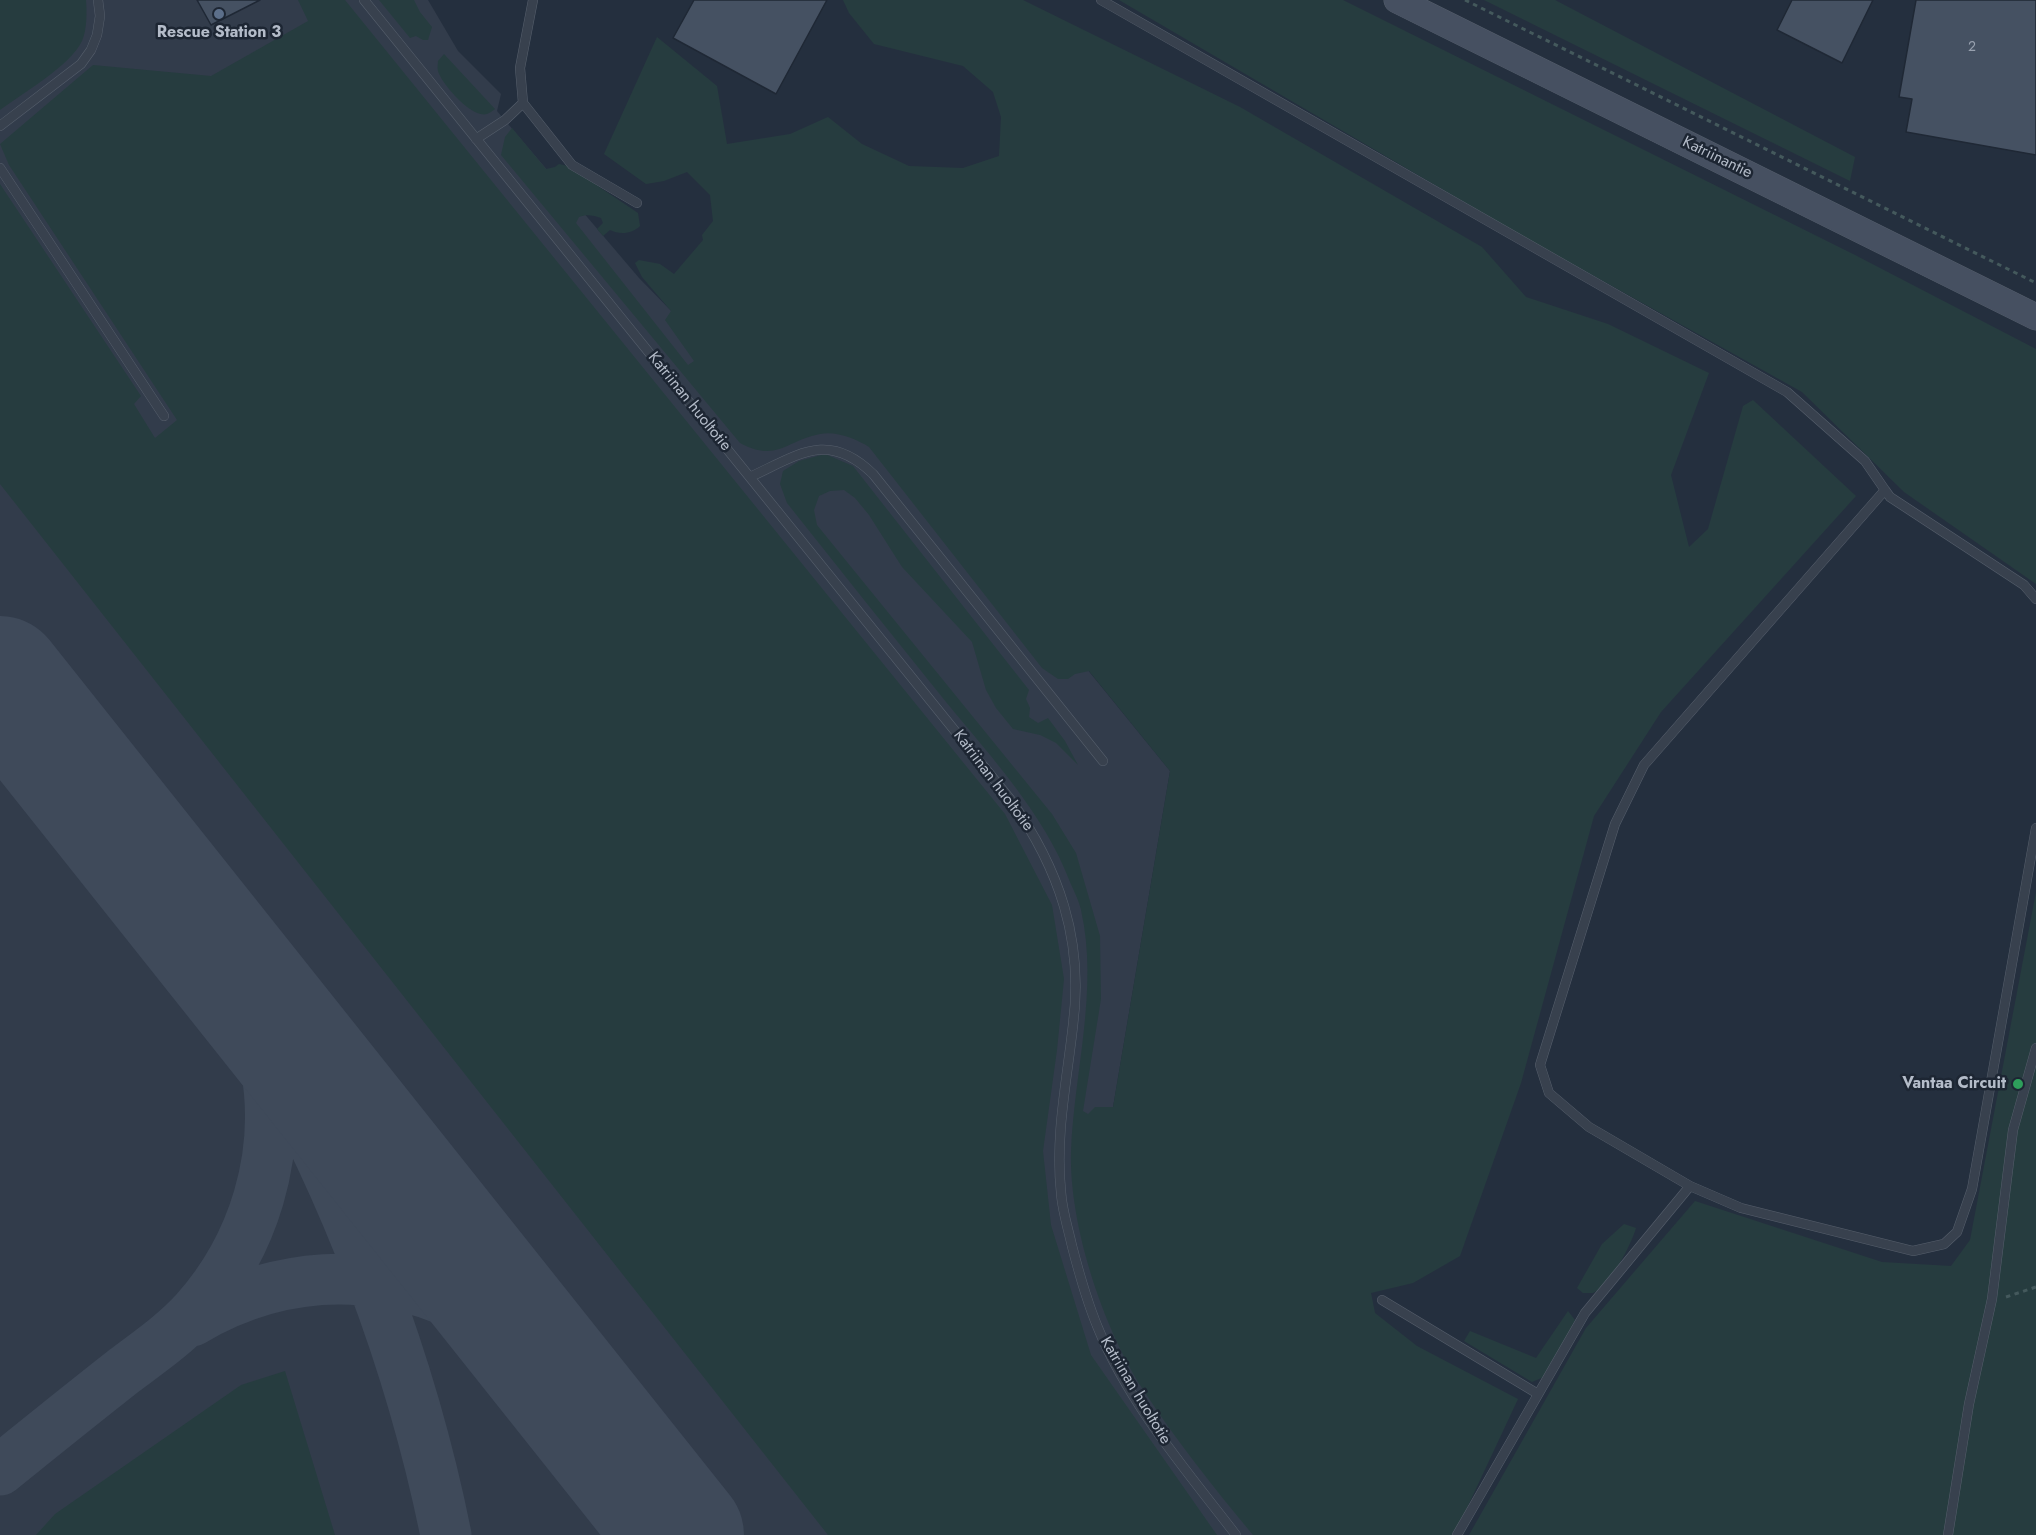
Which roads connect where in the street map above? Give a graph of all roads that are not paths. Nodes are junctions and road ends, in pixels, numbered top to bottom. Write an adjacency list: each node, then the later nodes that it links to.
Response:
1 (98, 0): 7 (lane)
2 (364, 0): 8 (lane, Katriinan huoltotie)
3 (533, 0): 6 (lane)
4 (1101, 0): 14 (lane)
5 (1397, 0): 11 (main road, Katriinantie)
6 (523, 103): 8 (lane); 10 (lane)
7 (0, 126)
8 (476, 139): 13 (lane, Katriinan huoltotie)
9 (0, 168): 12 (lane)
10 (637, 203)
11 (2036, 317)
12 (164, 416)
13 (750, 477): 16 (lane); 22 (lane, Katriinan huoltotie)
14 (1885, 490): 15 (lane); 19 (lane)
15 (2036, 599)
16 (1103, 761)
17 (2036, 828): 19 (lane)
18 (2036, 1048): 24 (lane)
19 (1689, 1186): 21 (lane)
20 (1382, 1300): 21 (lane)
21 (1538, 1394): 23 (lane)
22 (1236, 1535)
23 (1457, 1535)
24 (1948, 1535)

